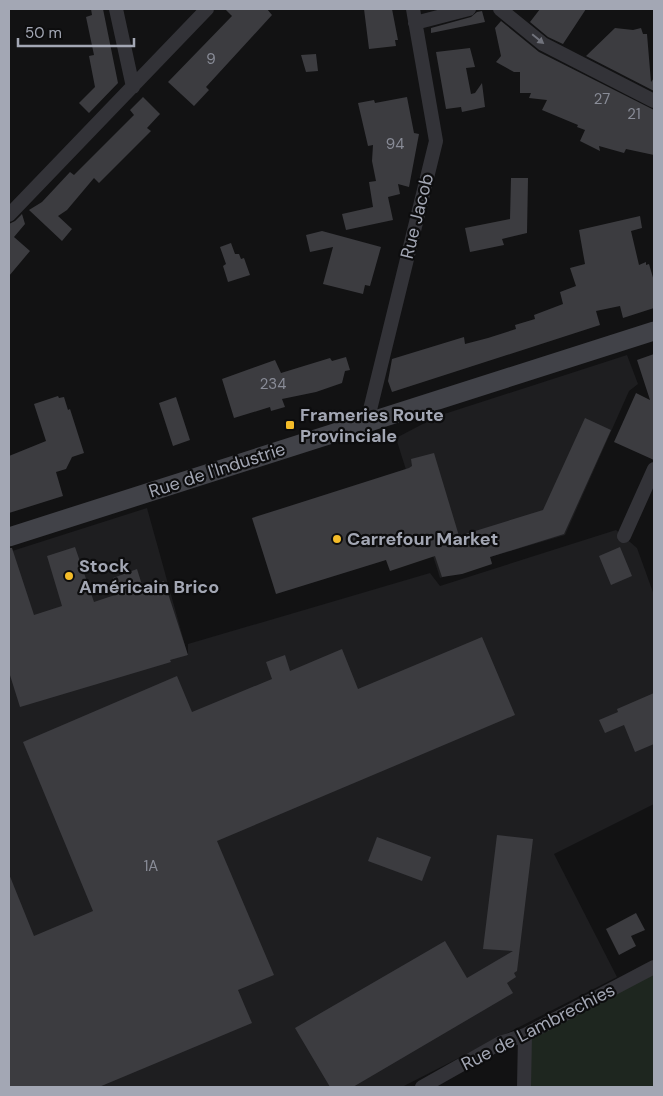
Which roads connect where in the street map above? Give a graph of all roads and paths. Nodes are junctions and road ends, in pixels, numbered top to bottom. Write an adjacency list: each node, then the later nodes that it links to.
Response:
1 (116, 9): 6 (street)
2 (207, 9): 6 (street)
3 (469, 9): 5 (street)
4 (500, 9): 7 (street, one-way to 7)
5 (414, 16): 10 (street, Rue Jacob)
6 (133, 87): 8 (street)
7 (654, 101)
8 (9, 215)
9 (654, 330): 10 (main road, Rue de l'Industrie)
10 (367, 422): 13 (main road, Rue de l'Industrie)
11 (654, 469): 12 (street)
12 (624, 536)
13 (9, 537)
14 (654, 967): 15 (street, Rue de Lambrechies)
15 (525, 1035): 16 (street, Rue de Lambrechies); 17 (street)
16 (422, 1087)
17 (524, 1087)

